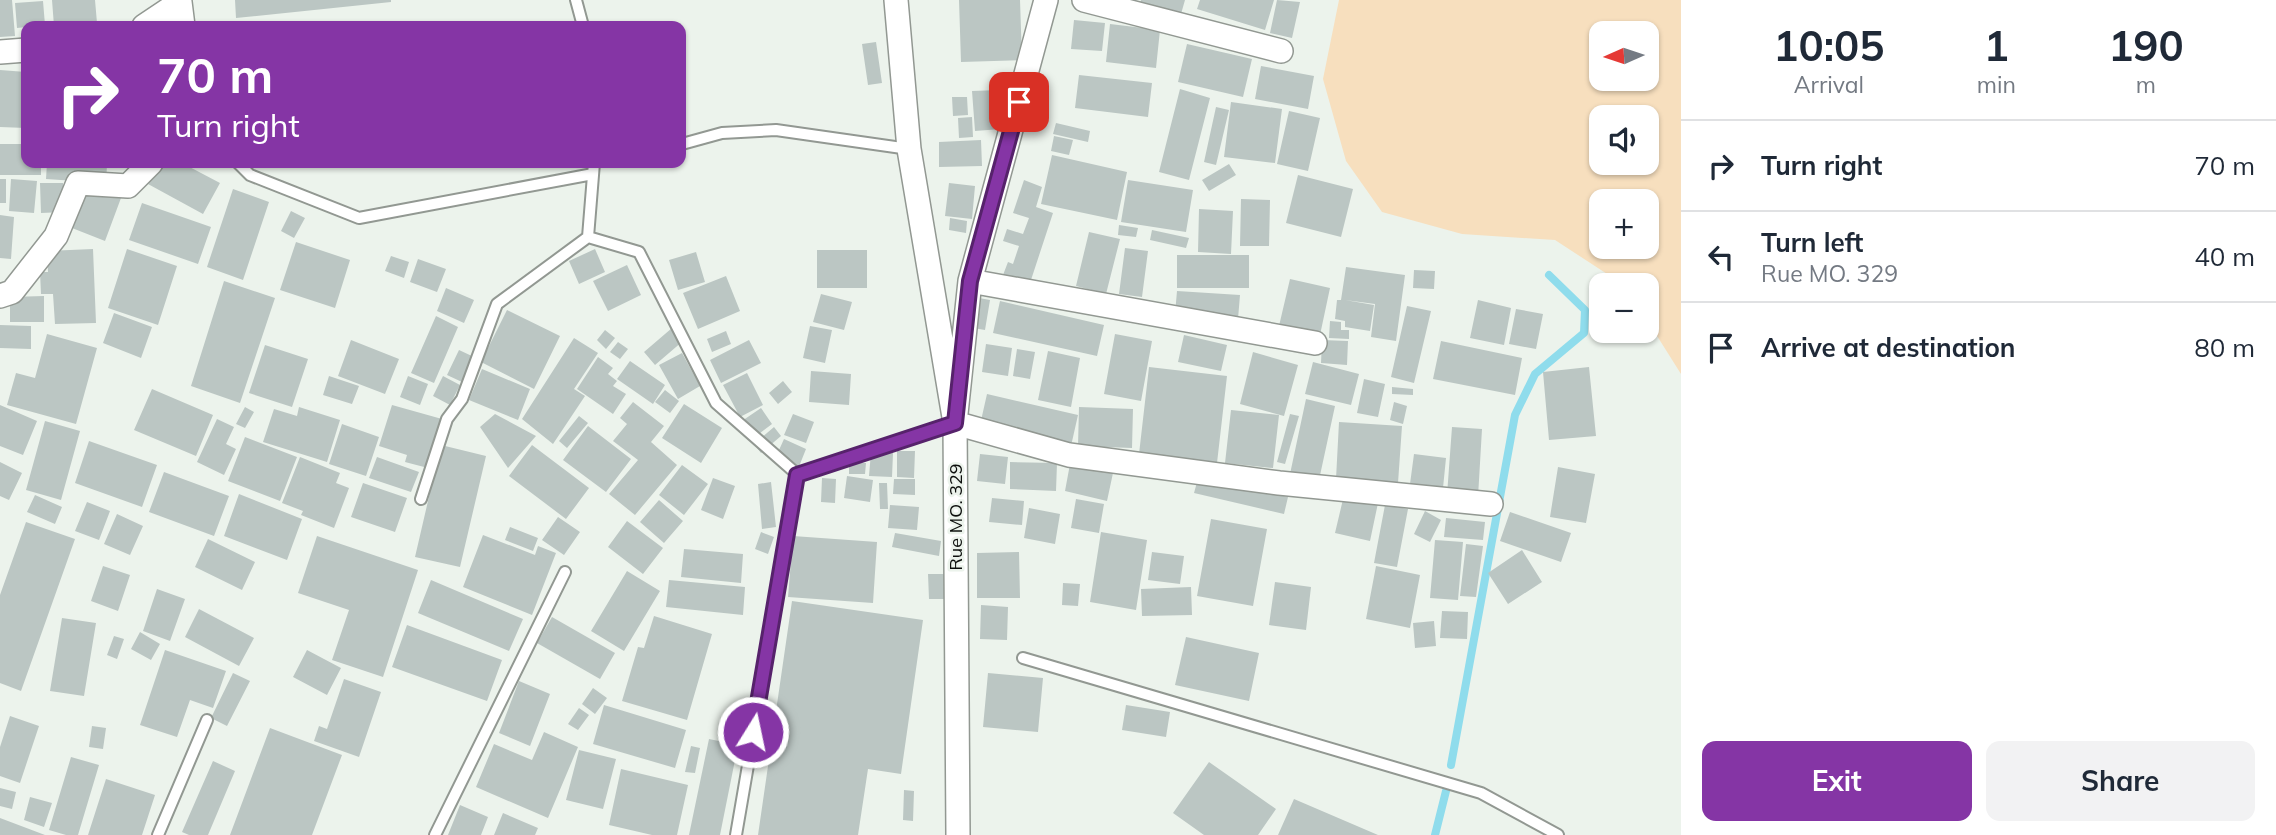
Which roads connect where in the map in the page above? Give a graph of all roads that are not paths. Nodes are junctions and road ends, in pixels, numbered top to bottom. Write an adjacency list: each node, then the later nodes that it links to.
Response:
1 (576, 0): 7 (lane)
2 (896, 0): 12 (street)
3 (1046, 0): 17 (street, Rue MO. 329)
4 (1084, 0): 9 (street)
5 (152, 21): 6 (street)
6 (182, 21)
7 (582, 21)
8 (21, 50): 10 (street)
9 (1281, 51)
10 (0, 52)
11 (686, 143): 12 (lane)
12 (909, 149): 20 (street)
13 (146, 168): 18 (street)
14 (244, 168): 15 (lane)
15 (594, 168): 16 (lane)
16 (588, 237): 21 (lane); 22 (lane)
17 (970, 281): 19 (street); 20 (street, Rue MO. 329)
18 (0, 296)
19 (1315, 343)
20 (955, 423): 21 (lane); 23 (street); 30 (street, Rue MO. 329)
21 (797, 475): 29 (lane)
22 (421, 499)
23 (1491, 504)
24 (565, 572): 28 (lane)
25 (1023, 659): 31 (lane)
26 (207, 720): 27 (lane)
27 (158, 835)
28 (435, 835)
29 (736, 835)
30 (958, 835)
31 (1558, 835)

